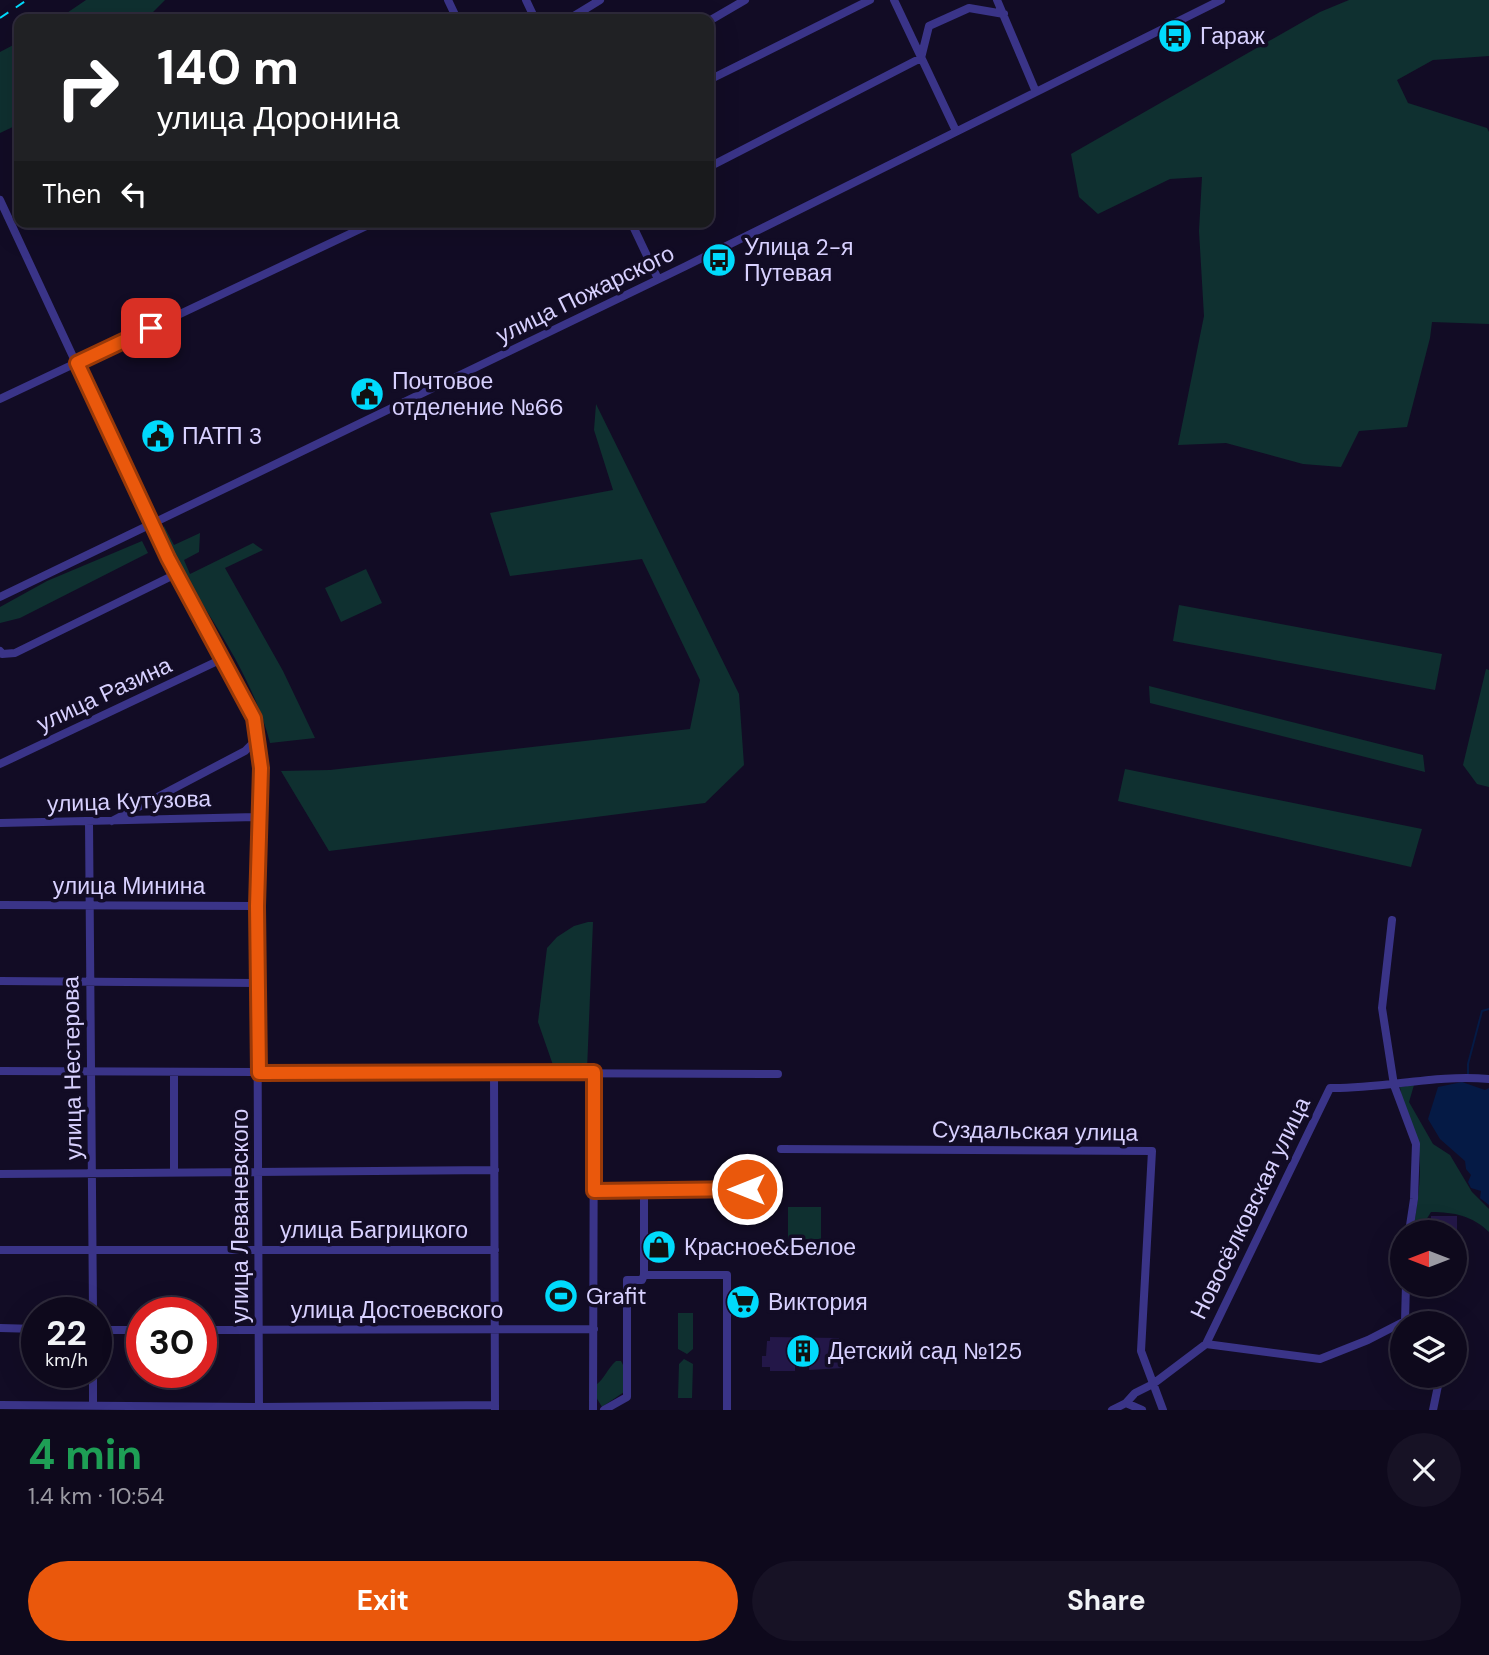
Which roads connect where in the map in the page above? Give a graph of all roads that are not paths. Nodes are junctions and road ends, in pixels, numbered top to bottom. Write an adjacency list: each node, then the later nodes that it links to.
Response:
1 (600, 0): 7 (street)
2 (745, 0): 9 (street)
3 (870, 0): 11 (street)
4 (894, 0): 10 (street)
5 (998, 0): 8 (street)
6 (1221, 0): 12 (street, улица Пожарского)
7 (577, 14)
8 (1004, 14): 10 (street); 12 (street)
9 (714, 18)
10 (920, 58): 13 (street); 14 (street)
11 (714, 78)
12 (1036, 92): 13 (street, улица Пожарского)
13 (956, 131): 18 (street, улица Пожарского)
14 (714, 164)
15 (0, 200): 19 (street, улица Леваневского)
16 (362, 228): 19 (street)
17 (634, 228): 18 (street)
18 (658, 279): 21 (street, улица Пожарского)
19 (77, 363): 20 (street); 21 (street, улица Леваневского)
20 (0, 399)
21 (151, 524): 22 (street, улица Леваневского); 23 (street, улица Пожарского)
22 (176, 574): 24 (street); 25 (street, улица Леваневского)
23 (0, 597)
24 (0, 651)
25 (224, 658): 26 (street, улица Леваневского); 27 (street, улица Разина)
26 (258, 738): 28 (street, улица Леваневского); 30 (street)
27 (0, 764)
28 (260, 817): 30 (street, улица Кутузова); 34 (street, улица Леваневского)
29 (89, 822): 30 (street, улица Кутузова); 31 (street, улица Кутузова); 33 (street, улица Нестерова)
30 (109, 822)
31 (0, 823)
32 (0, 905): 33 (street, улица Минина)
33 (89, 905): 34 (street, улица Минина); 37 (street, улица Нестерова)
34 (257, 906): 38 (street, улица Леваневского)
35 (1392, 920): 47 (street)
36 (0, 981): 37 (street)
37 (89, 982): 38 (street); 40 (street, улица Нестерова)
38 (258, 984): 44 (street, улица Леваневского)
39 (0, 1071): 40 (street)
40 (90, 1071): 41 (street); 52 (street, улица Нестерова)
41 (174, 1072): 44 (street); 51 (street)
42 (494, 1072): 43 (street); 44 (street); 49 (street)
43 (594, 1072): 45 (street); 56 (street)
44 (259, 1073): 50 (street, улица Леваневского)
45 (778, 1074)
46 (1489, 1079): 47 (street)
47 (1394, 1085): 57 (street); 71 (street, Новосёлковская улица)
48 (780, 1149): 72 (street, Суздальская улица)
49 (495, 1170): 50 (street); 60 (street)
50 (258, 1171): 51 (street); 58 (street, улица Леваневского)
51 (174, 1172): 52 (street)
52 (92, 1173): 53 (street); 61 (street, улица Нестерова)
53 (0, 1174)
54 (644, 1189): 55 (street); 56 (street); 62 (street)
55 (747, 1189)
56 (594, 1191): 67 (street)
57 (1411, 1220)
58 (259, 1249): 60 (street, улица Багрицкого); 61 (street, улица Багрицкого); 66 (street, улица Леваневского)
59 (0, 1250): 61 (street, улица Багрицкого)
60 (495, 1250): 69 (street)
61 (92, 1251): 63 (street, улица Нестерова)
62 (644, 1275): 81 (street); 82 (street)
63 (93, 1297)
64 (0, 1328): 65 (street)
65 (21, 1329)
66 (259, 1329): 68 (street, улица Достоевского); 69 (street, улица Достоевского); 79 (street, улица Леваневского)
67 (594, 1329): 69 (street, улица Достоевского); 80 (street)
68 (217, 1330)
69 (494, 1330): 78 (street)
70 (1390, 1330): 71 (street)
71 (1206, 1344): 72 (street, Новосёлковская улица)
72 (1153, 1384): 75 (street, Новосёлковская улица); 85 (street, Суздальская улица)
73 (93, 1388): 77 (street)
74 (1438, 1388): 86 (street)
75 (1126, 1403): 83 (street, Новосёлковская улица); 84 (street)
76 (0, 1405): 77 (street)
77 (93, 1408): 79 (street)
78 (495, 1408): 79 (street)
79 (259, 1409)
80 (593, 1410)
81 (604, 1410)
82 (727, 1410)
83 (1112, 1410)
84 (1142, 1410)
85 (1163, 1410)
86 (1433, 1410)

